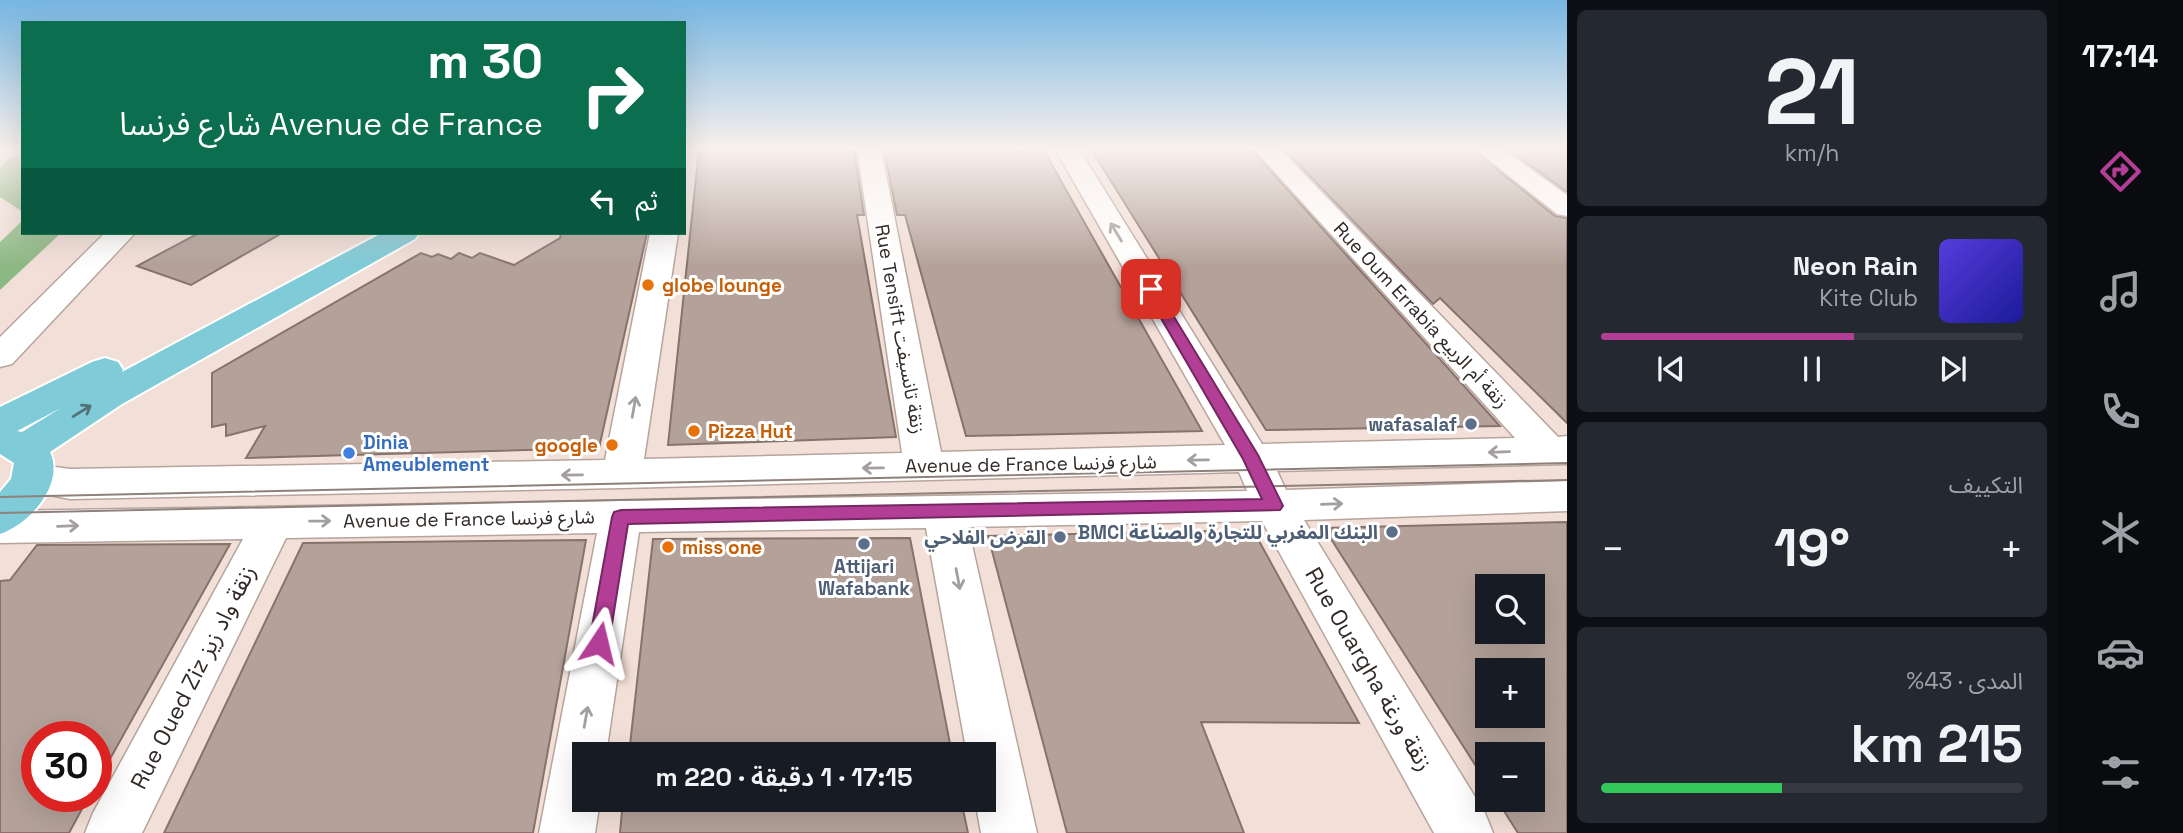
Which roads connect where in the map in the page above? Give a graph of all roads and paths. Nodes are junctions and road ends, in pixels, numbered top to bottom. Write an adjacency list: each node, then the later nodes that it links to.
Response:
1 (876, 188): 14 (street, Rue Tensift زنقة تانسيفت)
2 (1090, 188): 13 (street, one-way to 2)
3 (1304, 188): 12 (street, Rue Oum Errabia زنقة أم الربيع)
4 (1540, 188): 5 (street)
5 (1567, 208)
6 (119, 235): 10 (street)
7 (365, 235): 11 (main road)
8 (400, 235): 11 (main road, one-way to 8)
9 (664, 235): 15 (street, one-way to 9)
10 (0, 356)
11 (14, 448): 15 (street, Avenue de France شارع فرنسا, one-way to 11); 19 (main road)
12 (1557, 450): 13 (street, Avenue de France شارع فرنسا, one-way to 13)
13 (1252, 459): 14 (street, Avenue de France شارع فرنسا, one-way to 14); 17 (street, Rue Ouargha زنقة ورغة)
14 (924, 467): 15 (street, Avenue de France شارع فرنسا, one-way to 15)
15 (621, 496): 18 (street, Avenue de France شارع فرنسا); 20 (street, Avenue de France شارع فرنسا, one-way to 15); 23 (street, one-way to 15)
16 (1567, 496): 17 (street, Avenue de France شارع فرنسا, one-way to 16)
17 (1274, 506): 18 (street, Avenue de France شارع فرنسا); 25 (street, Rue Ouargha زنقة ورغة)
18 (944, 512): 24 (street, one-way to 24)
19 (0, 517)
20 (274, 521): 21 (street, Avenue de France شارع فرنسا, one-way to 20); 22 (street, Rue Oued Ziz زنقة واد زيز)
21 (0, 527)
22 (113, 833)
23 (567, 833)
24 (1009, 833)
25 (1465, 833)

